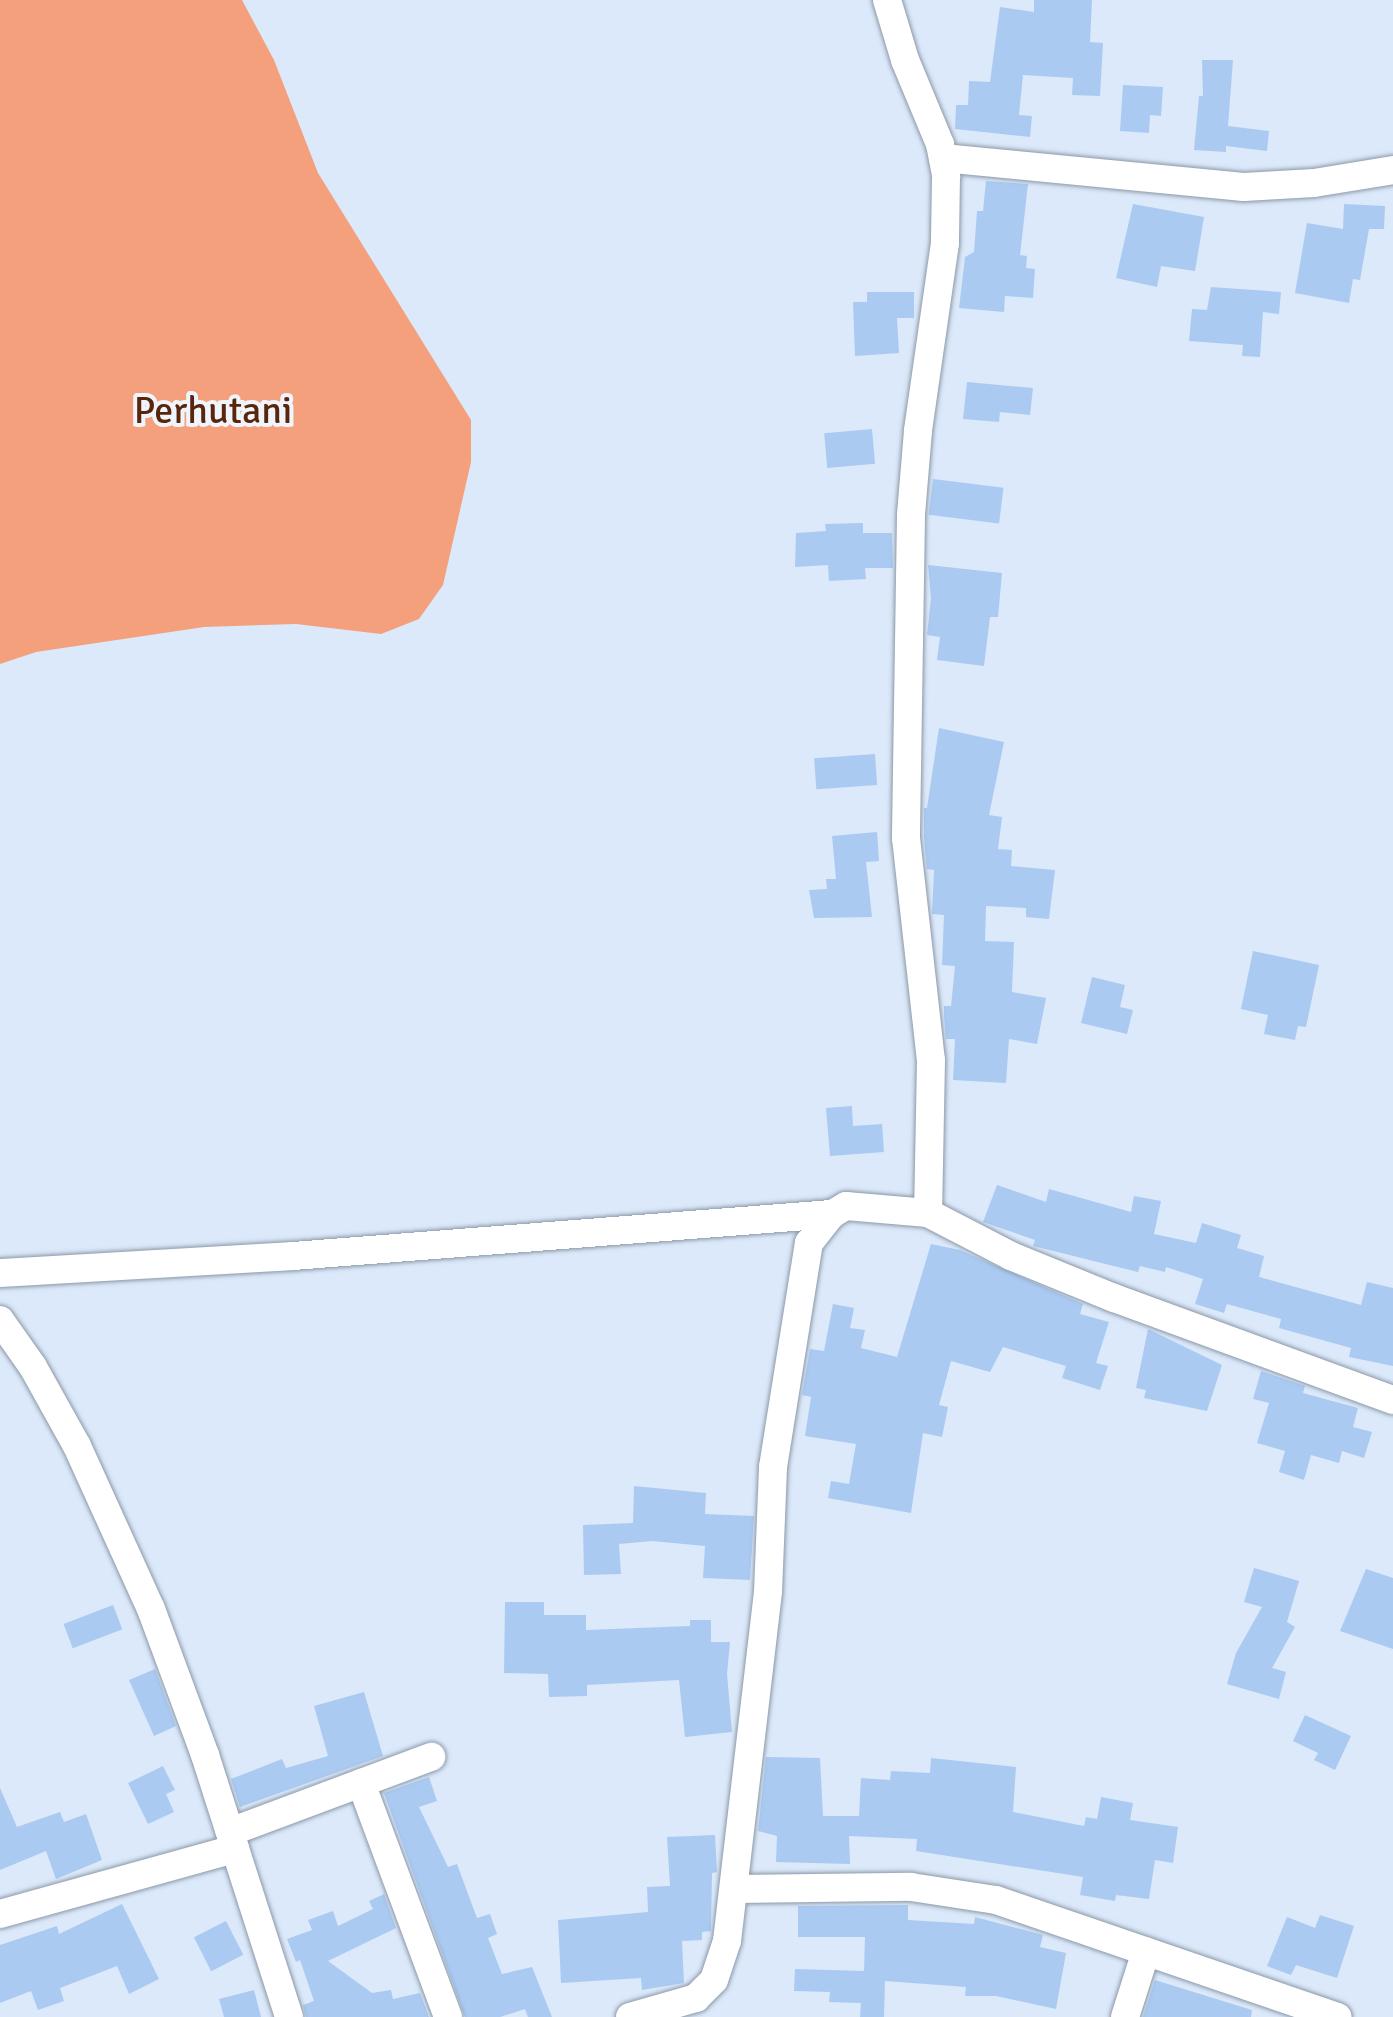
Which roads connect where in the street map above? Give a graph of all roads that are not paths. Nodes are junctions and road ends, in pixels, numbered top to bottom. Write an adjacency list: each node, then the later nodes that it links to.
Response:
1 (888, 0): 2 (street)
2 (943, 158): 3 (street); 4 (street)
3 (1393, 170)
4 (928, 1212): 5 (street); 8 (street)
5 (832, 1214): 6 (street); 12 (street)
6 (0, 1274)
7 (0, 1320): 11 (street)
8 (1393, 1400)
9 (431, 1757): 10 (street)
10 (361, 1783): 11 (street); 16 (street)
11 (233, 1840): 13 (street); 15 (street)
12 (736, 1889): 14 (street); 17 (street)
13 (0, 1914)
14 (1146, 1951): 18 (street); 19 (street)
15 (289, 2017)
16 (448, 2017)
17 (630, 2017)
18 (1125, 2017)
19 (1338, 2017)

